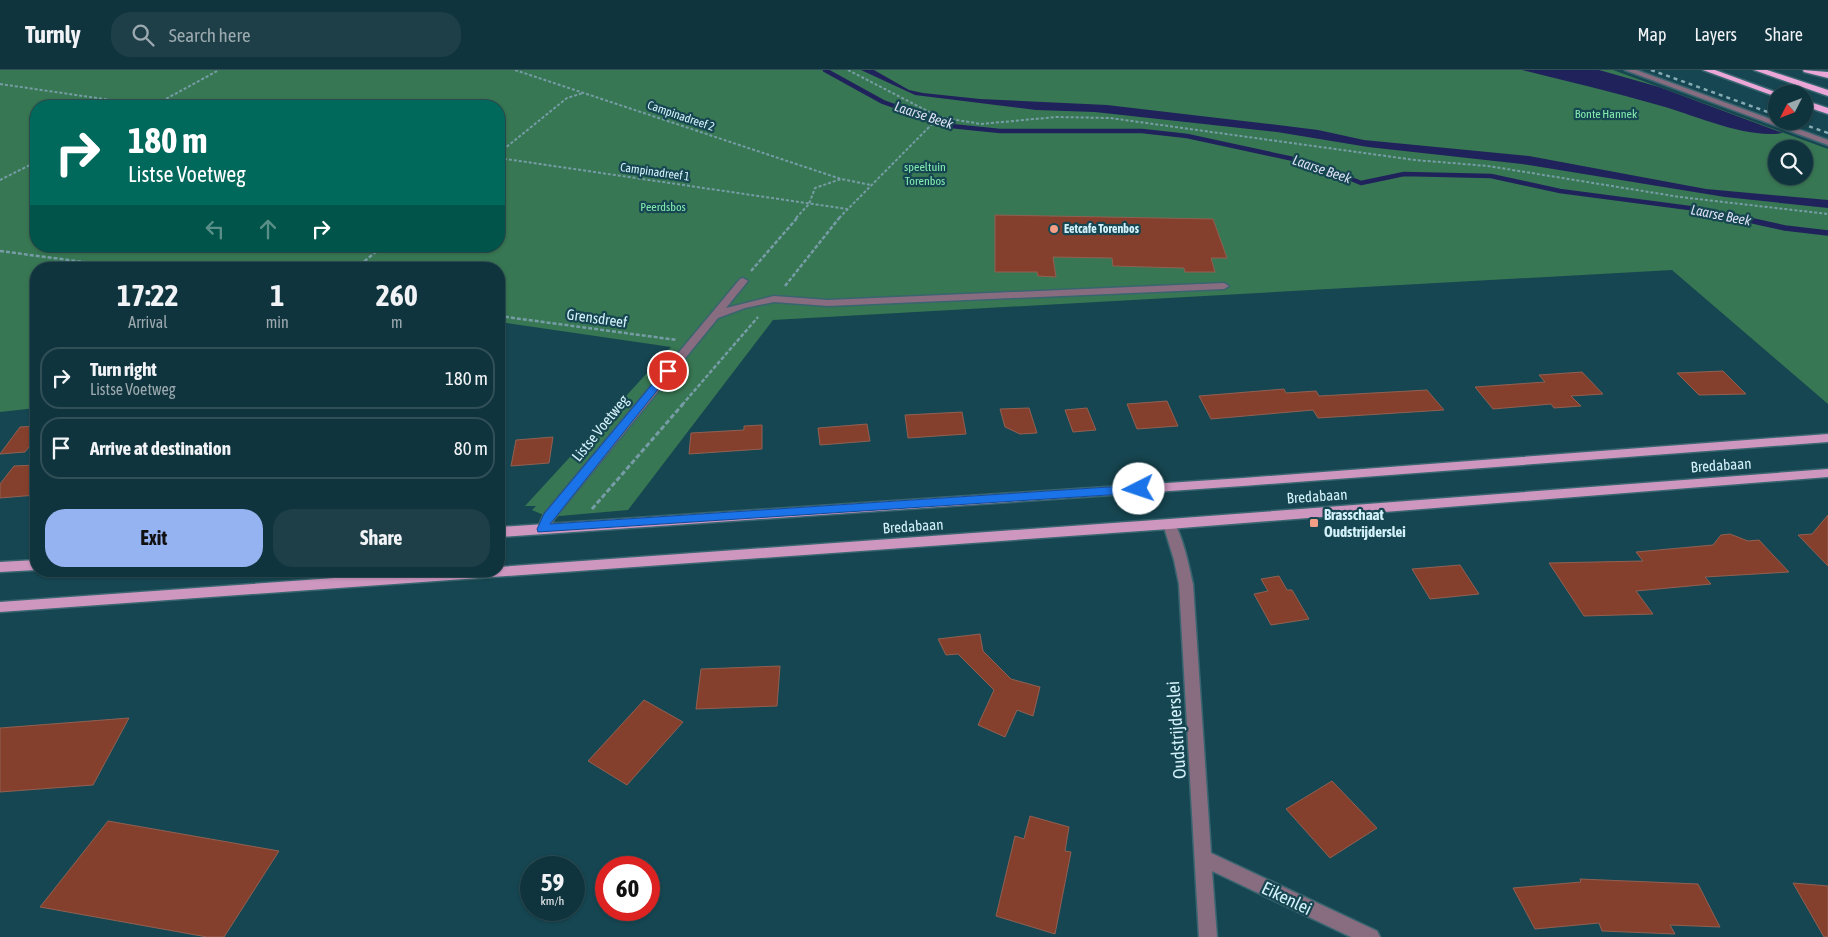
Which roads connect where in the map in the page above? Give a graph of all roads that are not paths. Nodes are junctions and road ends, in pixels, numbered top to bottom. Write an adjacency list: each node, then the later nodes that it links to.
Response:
1 (1629, 70): 12 (street)
2 (1707, 70): 8 (highway)
3 (1758, 70): 9 (highway)
4 (1784, 70): 7 (highway)
5 (1807, 70): 6 (highway)
6 (1828, 75)
7 (1828, 84)
8 (1768, 91)
9 (1828, 93)
10 (1813, 106): 11 (highway)
11 (1828, 111)
12 (1828, 143)
13 (743, 281): 15 (street, Listse Voetweg)
14 (1224, 286): 15 (street)
15 (714, 316): 19 (street, Listse Voetweg)
16 (1828, 438): 19 (main road, Bredabaan)
17 (1828, 473): 18 (main road, Bredabaan)
18 (1170, 524): 23 (main road, Bredabaan); 26 (street, Oudstrijderslei)
19 (542, 529): 20 (main road, Bredabaan)
20 (505, 532)
21 (30, 565): 22 (main road)
22 (0, 567)
23 (505, 571)
24 (423, 577): 25 (main road, Bredabaan)
25 (0, 607)
26 (1203, 858): 27 (street, Oudstrijderslei); 28 (street, Eikenlei)
27 (1208, 937)
28 (1371, 937)

